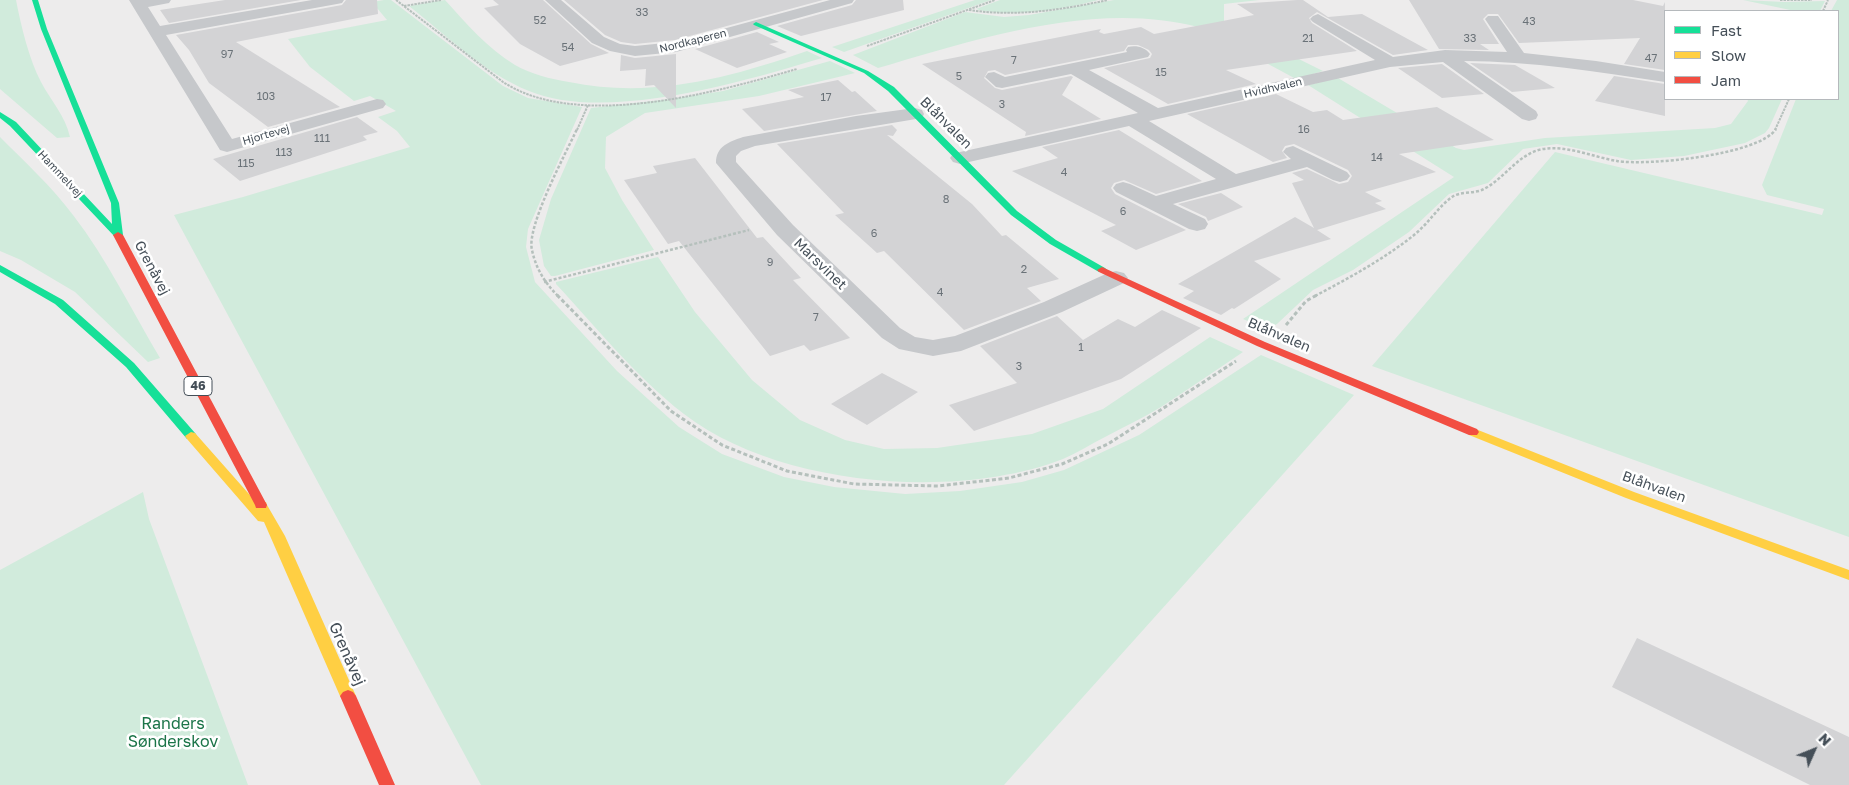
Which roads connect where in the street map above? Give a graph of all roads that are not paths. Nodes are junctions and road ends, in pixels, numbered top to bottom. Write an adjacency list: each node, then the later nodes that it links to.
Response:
1 (35, 0): 32 (main road, Grenåvej)
2 (164, 0): 6 (street, Hjortevej)
3 (337, 0): 10 (street)
4 (552, 0): 9 (street, Nordkaperen)
5 (847, 0): 9 (street, Nordkaperen)
6 (137, 2): 10 (street, Hjortevej)
7 (1318, 18): 14 (street)
8 (1493, 19): 13 (street)
9 (756, 24): 20 (main road, Blåhvalen)
10 (155, 32): 18 (street, Hjortevej)
11 (1134, 50): 15 (street)
12 (1445, 56): 13 (street, Hvidhvalen); 14 (street, Hvidhvalen); 22 (street)
13 (1518, 56): 17 (street, Hvidhvalen)
14 (1390, 62): 21 (street, Hvidhvalen)
15 (1073, 68): 16 (street); 21 (street)
16 (994, 77)
17 (1664, 77)
18 (377, 104)
19 (0, 114): 32 (main road, Hammelvej / 46)
20 (915, 114): 25 (main road, Blåhvalen); 34 (street, Marsvinet)
21 (1156, 115): 23 (street, Hvidhvalen)
22 (1529, 115)
23 (1132, 120): 25 (street, Hvidhvalen); 28 (street)
24 (1287, 149): 26 (street)
25 (960, 158): 34 (main road, Blåhvalen)
26 (1309, 160): 27 (street); 28 (street)
27 (1340, 176)
28 (1233, 181): 30 (street)
29 (1123, 188): 30 (street)
30 (1153, 203): 31 (street)
31 (1197, 224)
32 (118, 235): 35 (main road, Grenåvej / 46)
33 (0, 268): 35 (main road, Grenåvej)
34 (1116, 278): 36 (main road, Blåhvalen)
35 (278, 536): 37 (main road, Grenåvej / 46)
36 (1849, 574)
37 (387, 785)

